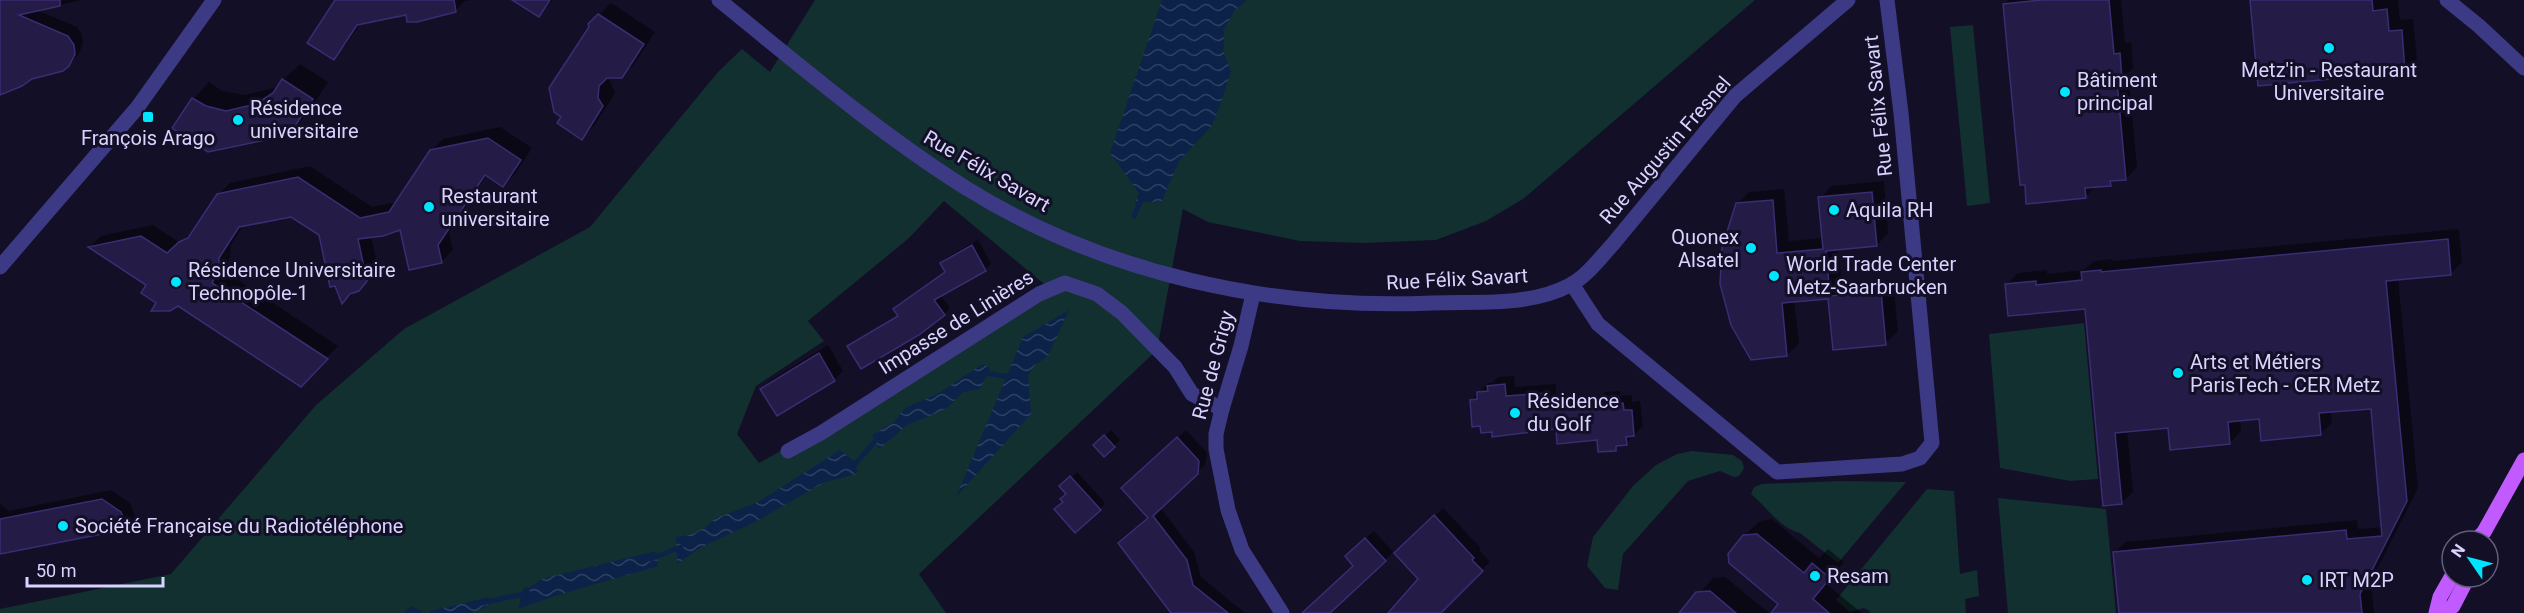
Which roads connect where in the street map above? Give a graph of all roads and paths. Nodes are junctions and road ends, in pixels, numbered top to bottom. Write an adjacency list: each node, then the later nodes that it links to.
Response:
1 (214, 0): 7 (street)
2 (719, 0): 9 (street, Rue Félix Savart)
3 (1848, 0): 8 (street, Rue Augustin Fresnel)
4 (1887, 0): 8 (street, Rue Félix Savart)
5 (2447, 0): 6 (street)
6 (2524, 68)
7 (0, 267)
8 (1572, 284): 9 (street, Rue Félix Savart)
9 (1253, 294): 10 (street, Rue de Grigy)
10 (1222, 409): 11 (street, Impasse de Linières); 16 (street, Rue de Grigy)
11 (788, 451)
12 (2524, 460): 13 (main road)
13 (2486, 529)
14 (2445, 589): 17 (main road)
15 (2462, 589): 18 (main road)
16 (1282, 613)
17 (2436, 613)
18 (2445, 613)

